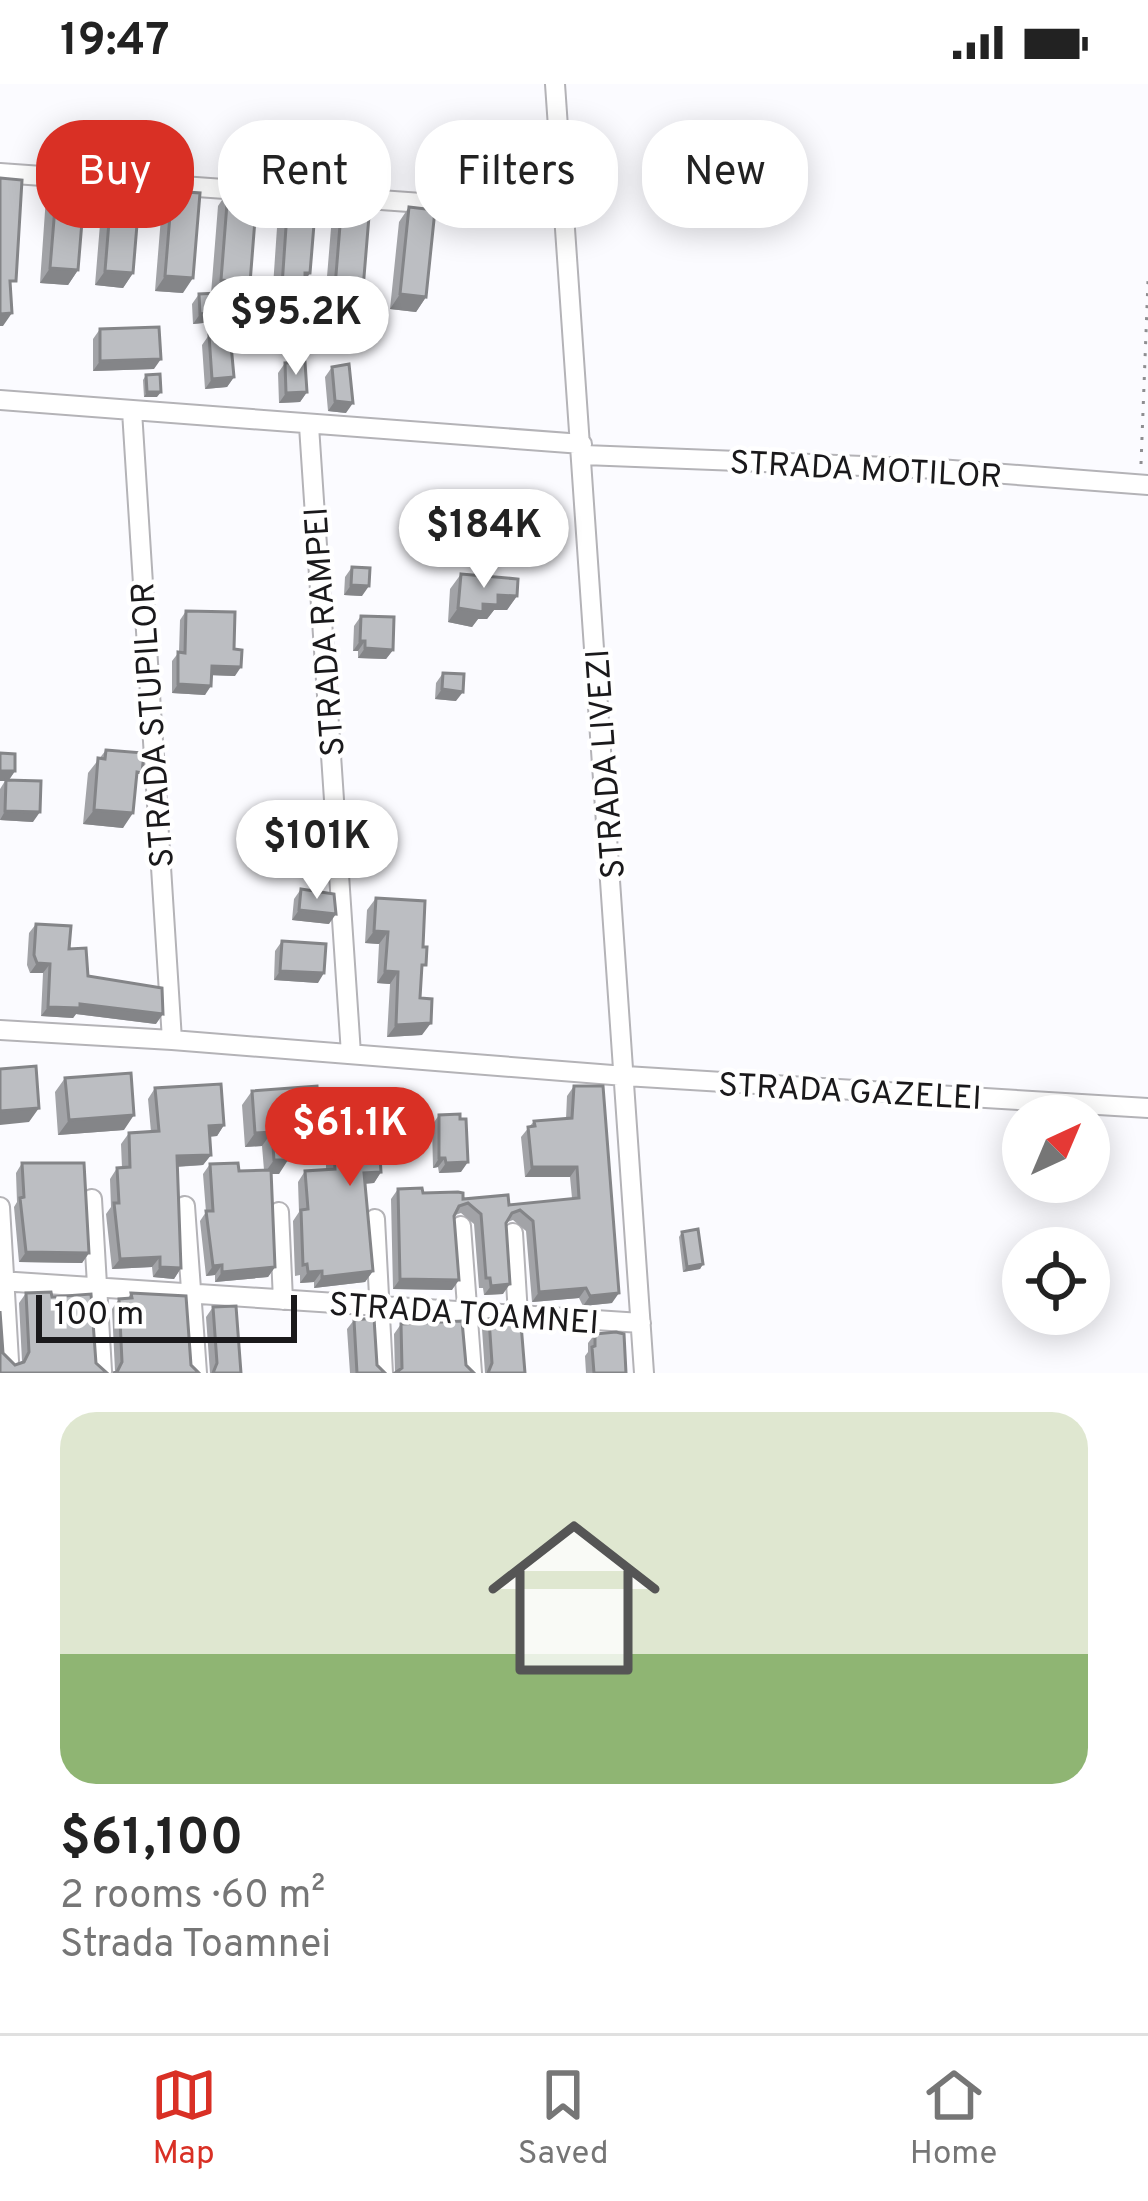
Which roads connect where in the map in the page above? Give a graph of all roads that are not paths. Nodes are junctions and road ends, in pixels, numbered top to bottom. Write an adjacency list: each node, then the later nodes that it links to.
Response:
1 (555, 84): 2 (street, STRADA LIVEZI)
2 (558, 120)
3 (0, 173): 4 (street)
4 (415, 202)
5 (565, 228): 9 (street, STRADA LIVEZI)
6 (0, 400): 7 (street, STRADA MOTILOR)
7 (132, 410): 8 (street, STRADA MOTILOR); 12 (street, STRADA STUPILOR)
8 (309, 426): 9 (street, STRADA MOTILOR); 13 (street, STRADA RAMPEI)
9 (583, 450): 10 (street, STRADA MOTILOR); 14 (street, STRADA LIVEZI)
10 (1144, 484)
11 (0, 1030): 12 (street, STRADA GAZELEI)
12 (172, 1040): 13 (street, STRADA GAZELEI)
13 (351, 1054): 14 (street, STRADA GAZELEI)
14 (625, 1076): 15 (street, STRADA GAZELEI); 30 (street, STRADA LIVEZI)
15 (1148, 1108)
16 (92, 1198): 24 (street)
17 (185, 1206): 25 (street)
18 (0, 1207): 23 (street)
19 (279, 1212): 26 (street)
20 (375, 1219): 27 (street)
21 (461, 1226): 28 (street)
22 (513, 1233): 29 (street)
23 (3, 1282): 24 (street, STRADA TOAMNEI); 31 (street)
24 (99, 1288): 25 (street, STRADA TOAMNEI); 32 (street)
25 (193, 1294): 26 (street, STRADA TOAMNEI); 33 (street)
26 (283, 1300): 27 (street, STRADA TOAMNEI)
27 (380, 1306): 28 (street, STRADA TOAMNEI); 34 (street)
28 (468, 1312): 29 (street, STRADA TOAMNEI); 35 (street)
29 (518, 1316): 30 (street, STRADA TOAMNEI)
30 (641, 1324): 36 (street, STRADA LIVEZI)
31 (9, 1361)
32 (102, 1371)
33 (197, 1373)
34 (383, 1373)
35 (472, 1373)
36 (644, 1373)

